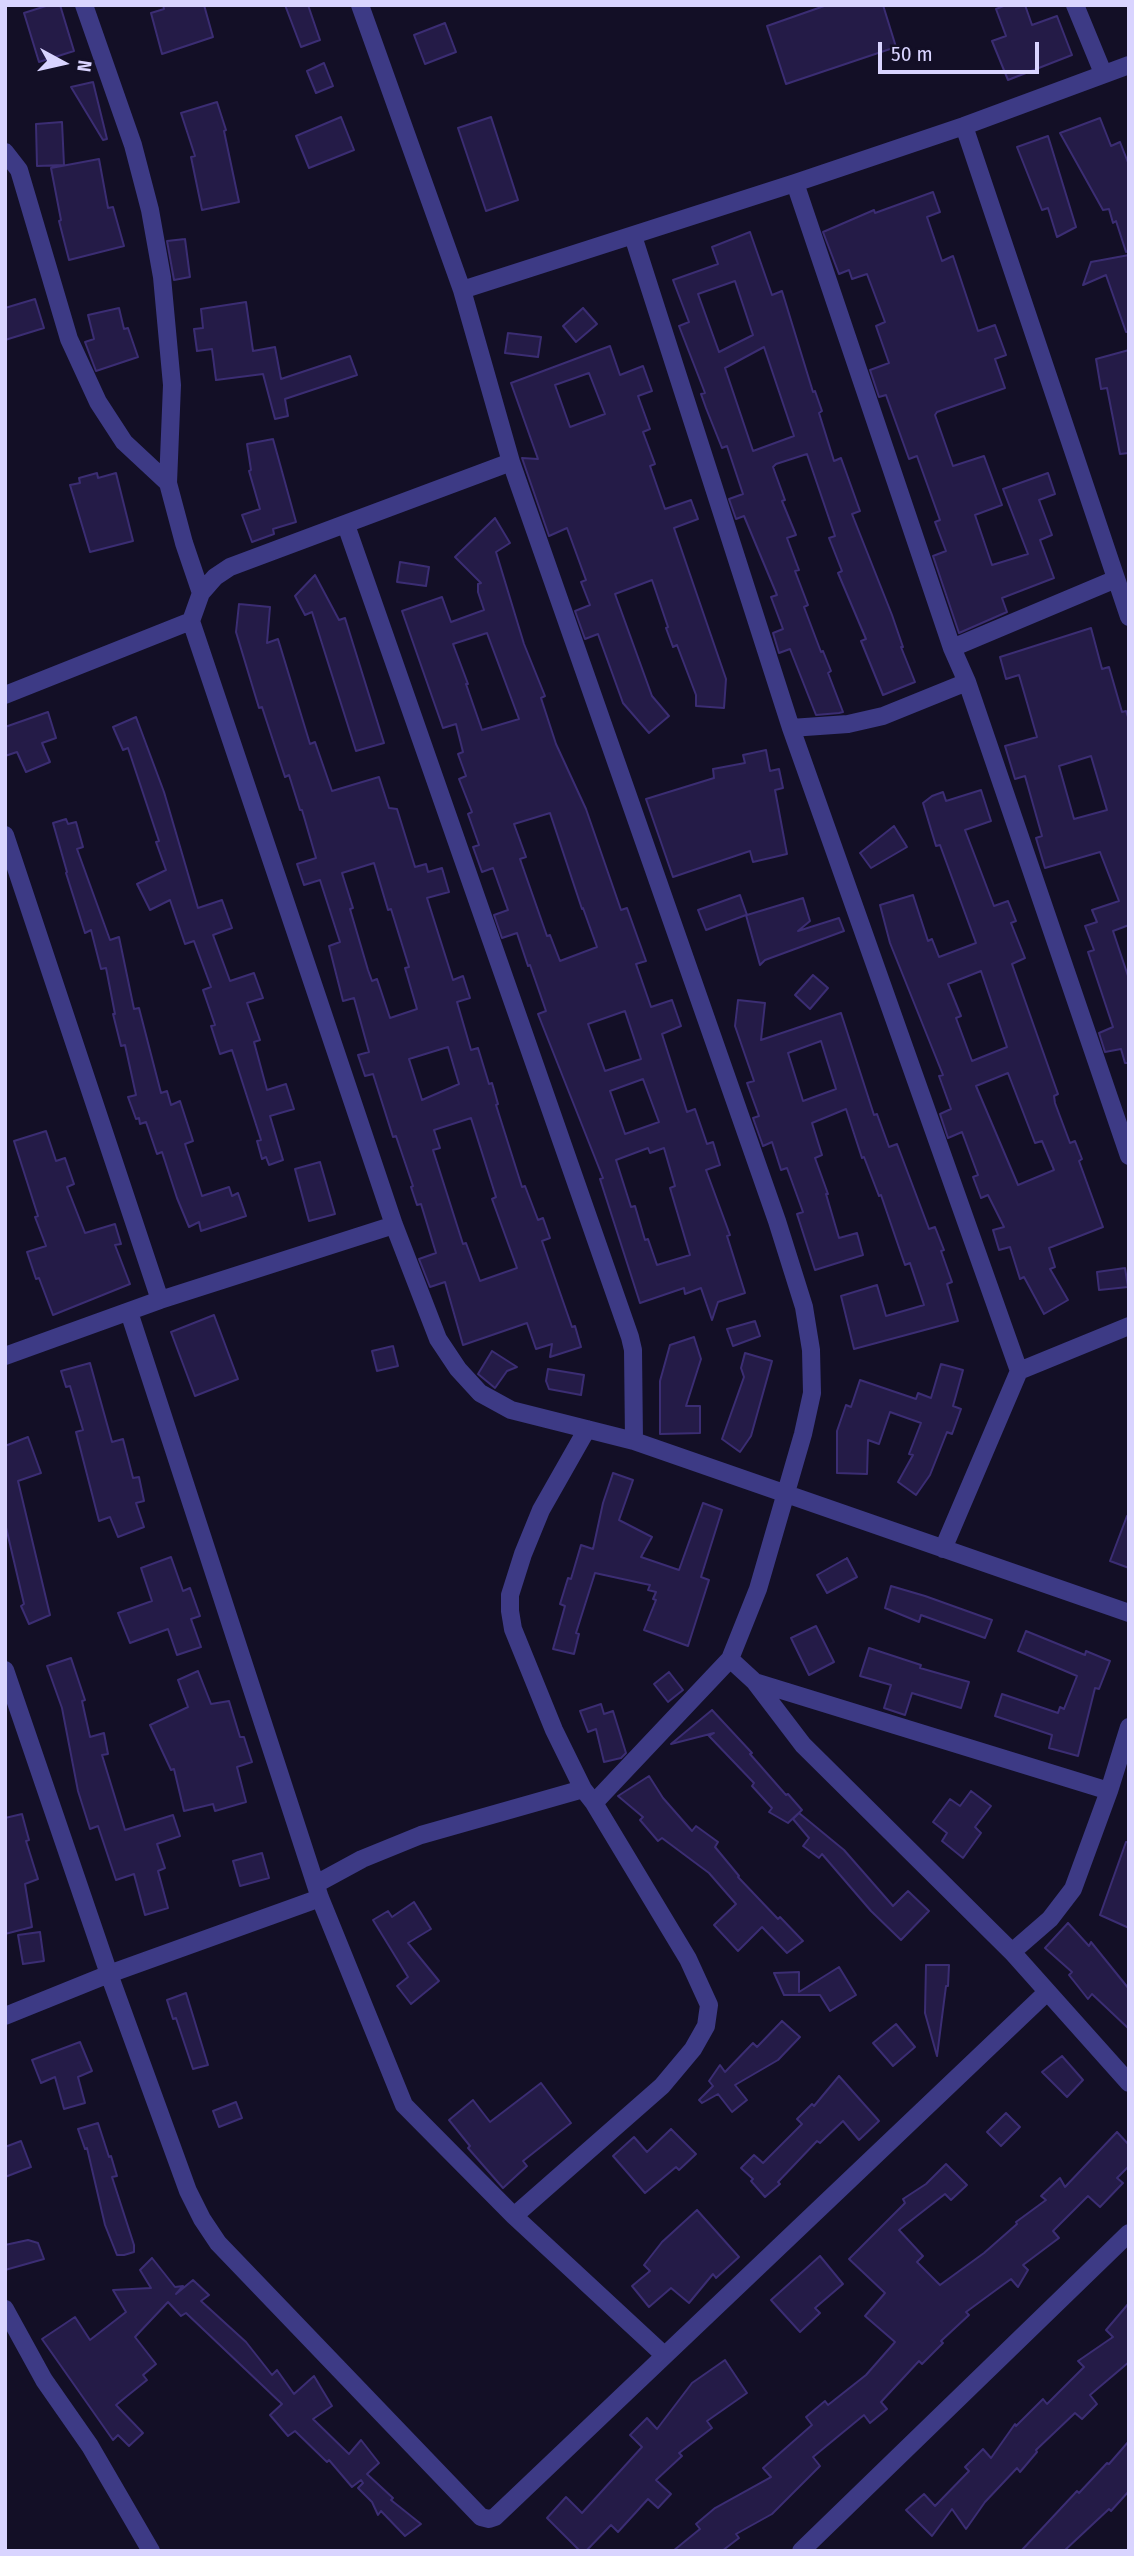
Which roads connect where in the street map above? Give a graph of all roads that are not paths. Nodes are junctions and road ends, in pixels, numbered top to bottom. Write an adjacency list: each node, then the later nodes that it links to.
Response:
1 (84, 5): 12 (street)
2 (360, 5): 10 (street)
3 (1075, 5): 5 (street)
4 (1128, 67): 5 (street)
5 (1103, 72): 6 (street)
6 (964, 126): 8 (street); 14 (street)
7 (5, 152): 12 (street)
8 (795, 183): 9 (street); 18 (street)
9 (633, 236): 10 (street); 21 (street)
10 (462, 290): 11 (street)
11 (511, 462): 13 (street); 32 (street)
12 (168, 483): 15 (street)
13 (346, 525): 15 (street); 31 (street)
14 (1116, 579): 16 (street); 18 (street)
15 (201, 593): 17 (street)
16 (1129, 617)
17 (191, 621): 20 (street); 24 (street)
18 (952, 648): 19 (street)
19 (967, 682): 21 (street); 23 (street)
20 (5, 695)
21 (791, 729): 29 (street)
22 (5, 835): 25 (street)
23 (1129, 1156)
24 (394, 1225): 25 (street); 30 (street)
25 (160, 1300): 26 (street)
26 (129, 1312): 28 (street); 42 (street)
27 (1129, 1326): 29 (street)
28 (5, 1356)
29 (1018, 1371): 33 (street)
30 (587, 1429): 31 (street); 39 (street)
31 (634, 1441): 32 (street)
32 (786, 1494): 33 (street); 35 (street)
33 (943, 1549): 34 (street)
34 (1129, 1613)
35 (730, 1659): 37 (street); 41 (street)
36 (5, 1670): 44 (street)
37 (755, 1682): 40 (street); 43 (street)
38 (1129, 1727): 40 (street)
39 (583, 1789): 41 (street); 42 (street)
40 (1109, 1791): 43 (street)
41 (594, 1804): 48 (street)
42 (318, 1891): 44 (street); 48 (street)
43 (1012, 1952): 45 (street)
44 (109, 1975): 46 (street); 51 (street)
45 (1046, 1993): 47 (street); 51 (street)
46 (5, 2017)
47 (1129, 2082)
48 (513, 2216): 51 (street)
49 (1129, 2233): 53 (street)
50 (5, 2309): 52 (street)
51 (664, 2355)
52 (151, 2551)
53 (801, 2551)

